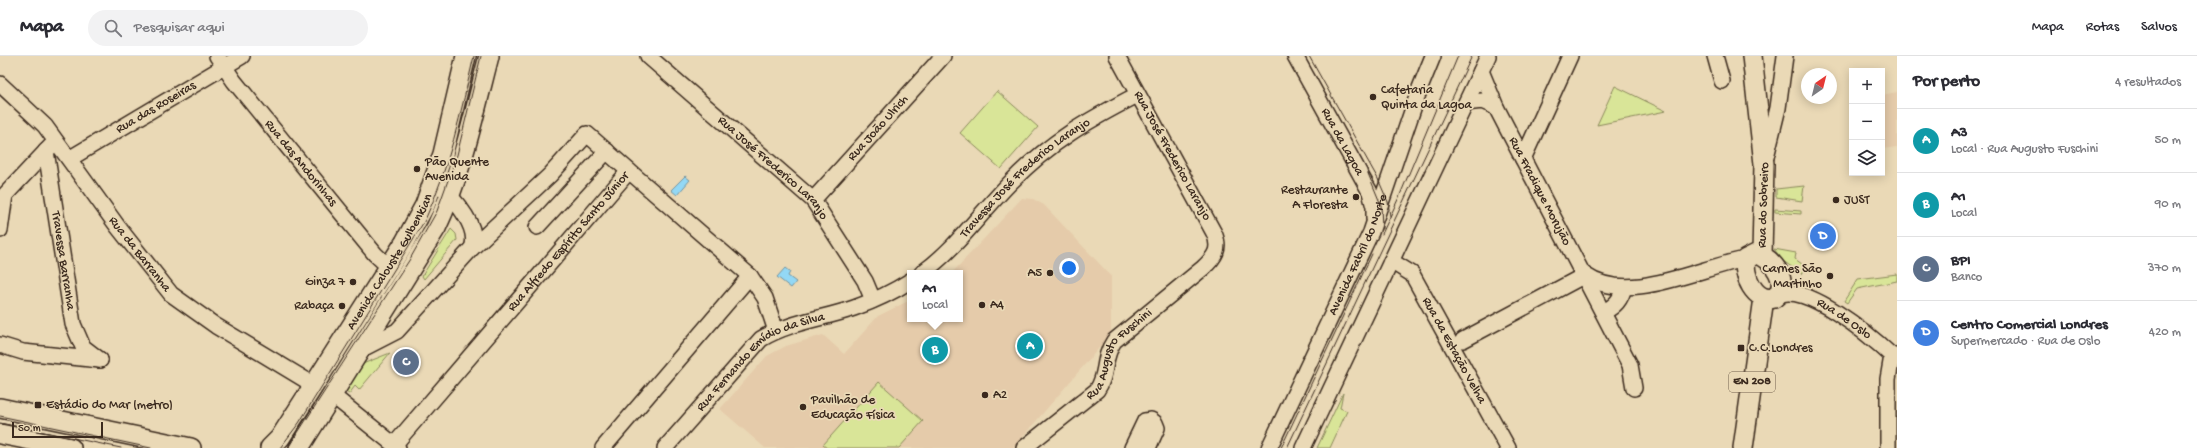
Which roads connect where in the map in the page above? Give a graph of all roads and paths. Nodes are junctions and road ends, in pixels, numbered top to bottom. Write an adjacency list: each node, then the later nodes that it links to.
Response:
1 (242, 56): 14 (street, Rua das Roseiras)
2 (466, 56): 29 (main road, Avenida Calouste Gulbenkian)
3 (489, 56): 30 (main road, Avenida Calouste Gulbenkian)
4 (648, 56): 31 (street, Rua José Frederico Laranjo)
5 (943, 56): 31 (street, Rua João Ulrich)
6 (1117, 56): 18 (street, Rua José Frederico Laranjo)
7 (1295, 56): 34 (street, Rua da Lagoa)
8 (1433, 56): 34 (street, Avenida Fabril do Norte)
9 (1488, 56): 15 (street)
10 (1570, 56): 26 (street)
11 (1714, 56): 16 (street)
12 (1752, 56): 22 (main road)
13 (1786, 56): 21 (street, Rua do Sobreiro)
14 (220, 62): 25 (street, Rua das Roseiras); 39 (street, Rua das Andorinhas)
15 (1481, 71): 19 (street); 20 (street, Rua Fradique Morujão)
16 (1722, 81)
17 (0, 84): 23 (street, Rua da Barranha)
18 (1137, 95): 36 (street, Rua José Frederico Laranjo); 40 (street, Travessa José Frederico Laranjo)
19 (1466, 103): 20 (street); 37 (street)
20 (1496, 107): 26 (street, Rua Fradique Morujão)
21 (1778, 108): 22 (street, Rua do Sobreiro); 27 (street, Rua do Sobreiro)
22 (1758, 111): 27 (main road)
23 (51, 146): 25 (street, Rua da Barranha); 33 (street); 52 (street, Travessa Barranha)
24 (607, 151): 28 (street); 32 (street); 35 (street)
25 (69, 159): 55 (street, Rua da Barranha)
26 (1523, 159): 41 (street, Rua Fradique Morujão)
27 (1764, 164): 38 (main road, Rua do Sobreiro)
28 (630, 171): 42 (street, Rua Alfredo Espírito Santo Júnior); 60 (street, Rua Alfredo Espírito Santo Júnior)
29 (432, 186): 30 (street); 39 (main road, Avenida Calouste Gulbenkian)
30 (451, 197): 35 (street, Avenida Calouste Gulbenkian); 53 (main road, Avenida Calouste Gulbenkian)
31 (813, 200): 48 (street, Rua José Frederico Laranjo)
32 (537, 227)
33 (0, 230)
34 (1371, 232): 70 (street, Avenida Fabril do Norte)
35 (472, 248): 53 (street, Avenida Calouste Gulbenkian)
36 (1214, 258): 67 (street, Rua Augusto Fuschini)
37 (1391, 260): 71 (street); 72 (street, Rua da Estação Velha)
38 (1751, 263): 43 (main road); 45 (street); 46 (main road)
39 (389, 267): 55 (main road, Avenida Calouste Gulbenkian)
40 (926, 270)
41 (1585, 274): 45 (street); 49 (street, Rua Fradique Morujão); 51 (street)
42 (750, 276): 50 (street, Rua Alfredo Espírito Santo Júnior); 65 (street)
43 (1780, 276): 46 (main road); 47 (street, Rua de Oslo)
44 (907, 283): 48 (street)
45 (1624, 287): 49 (street)
46 (1771, 297): 47 (street, Rua de Oslo); 73 (main road, EN 208)
47 (1808, 297): 54 (street, Rua de Oslo)
48 (873, 300): 50 (street, Rua Fernando Emídio da Silva)
49 (1604, 312): 56 (street, Rua Fradique Morujão)
50 (776, 331): 66 (street, Rua Fernando Emídio da Silva)
51 (1463, 340)
52 (0, 345)
53 (360, 350): 57 (main road, Avenida Calouste Gulbenkian)
54 (1894, 356): 74 (street)
55 (314, 385): 63 (main road, Avenida Calouste Gulbenkian)
56 (1634, 388)
57 (332, 395): 60 (street); 64 (main road, Avenida Calouste Gulbenkian)
58 (0, 408): 62 (main road)
59 (0, 434): 61 (main road)
60 (396, 447)
61 (71, 448)
62 (191, 448)
63 (270, 448)
64 (300, 448)
65 (603, 448)
66 (665, 448)
67 (1024, 448)
68 (1132, 448): 69 (street)
69 (1148, 448)
70 (1269, 448)
71 (1304, 448)
72 (1508, 448)
73 (1743, 448)
74 (1888, 448)

